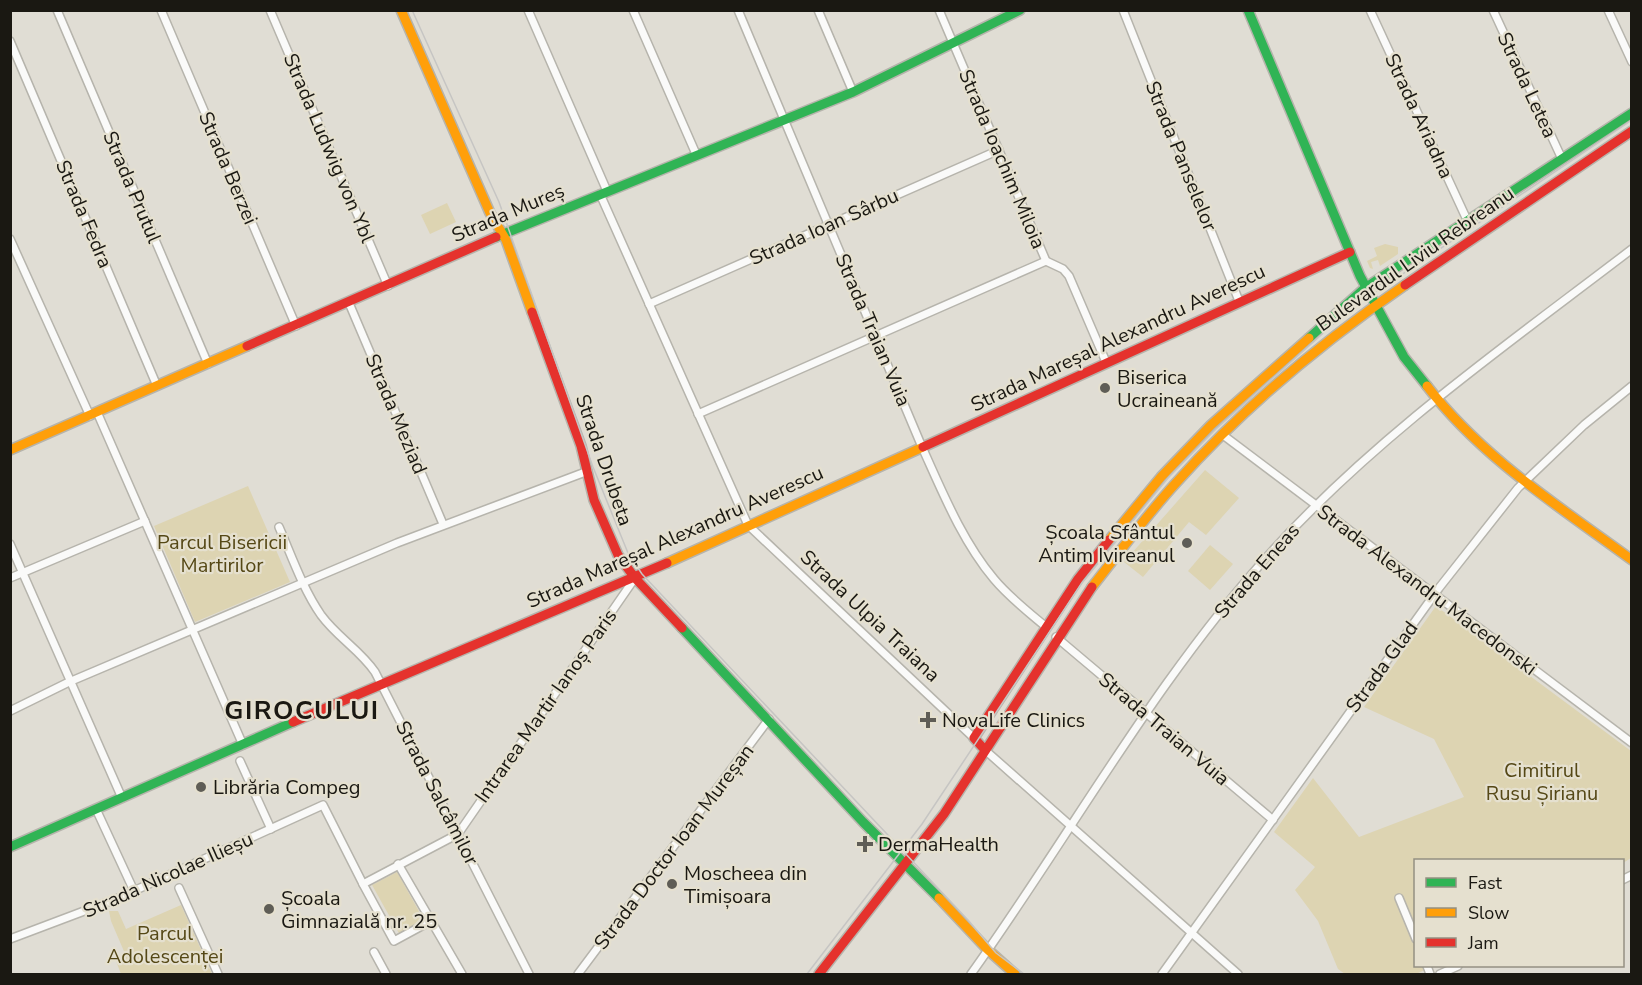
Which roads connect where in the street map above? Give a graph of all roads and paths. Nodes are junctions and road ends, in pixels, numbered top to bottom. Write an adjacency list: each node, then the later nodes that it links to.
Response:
1 (57, 10): 43 (street, Strada Prutul)
2 (161, 10): 40 (street, Strada Berzei)
3 (270, 10): 34 (street, Strada Ludwig von Ybl)
4 (401, 10): 29 (street, Strada Drubeta)
5 (528, 10): 26 (street, Strada Ulpia Traiana)
6 (633, 10): 24 (street)
7 (738, 10): 21 (street, Strada Traian Vuia)
8 (818, 10): 19 (street)
9 (939, 10): 17 (street, Strada Ioachim Miloia)
10 (1020, 10): 17 (street, Strada Mureș)
11 (1123, 10): 36 (street, Strada Panselelor)
12 (1248, 10): 32 (street)
13 (1370, 10): 27 (street, Strada Ariadna)
14 (1492, 10): 25 (street, Strada Letea)
15 (1608, 10): 18 (street)
16 (10, 41): 44 (street, Strada Fedra)
17 (952, 44): 19 (street, Strada Mureș); 23 (street, Strada Ioachim Miloia)
18 (1632, 62)
19 (853, 92): 21 (street, Strada Mureș)
20 (1632, 113): 25 (street, Bulevardul Liviu Rebreanu)
21 (785, 118): 24 (street, Strada Mureș); 28 (street, Strada Traian Vuia)
22 (1632, 131): 39 (street, Bulevardul Liviu Rebreanu)
23 (999, 150): 28 (street, Strada Ioan Sârbu); 33 (street, Strada Ioachim Miloia)
24 (696, 154): 26 (street, Strada Mureș)
25 (1562, 159): 27 (street, Bulevardul Liviu Rebreanu)
26 (604, 193): 29 (street, Strada Mureș); 38 (street, Strada Ulpia Traiana)
27 (1468, 222): 35 (street, Bulevardul Liviu Rebreanu)
28 (829, 225): 38 (street, Strada Ioan Sârbu); 41 (street, Strada Traian Vuia)
29 (503, 235): 34 (street, Strada Mureș); 52 (street, Strada Drubeta)
30 (10, 239): 47 (street)
31 (1632, 249): 46 (street, Strada Eneas)
32 (1350, 252): 35 (street); 36 (street, Strada Mareșal Alexandru Averescu)
33 (1046, 261): 41 (street); 42 (street, Strada Ioachim Miloia)
34 (388, 286): 37 (street, Strada Mureș)
35 (1365, 288): 39 (street); 66 (street, Bulevardul Liviu Rebreanu)
36 (1239, 302): 42 (street, Strada Mareșal Alexandru Averescu)
37 (349, 303): 40 (street, Strada Mureș); 56 (street, Strada Meziad)
38 (649, 304): 48 (street, Strada Ulpia Traiana)
39 (1374, 306): 46 (street); 49 (street, Bulevardul Liviu Rebreanu)
40 (296, 326): 43 (street, Strada Mureș)
41 (876, 338): 48 (street); 50 (street, Strada Traian Vuia)
42 (1106, 363): 50 (street, Strada Mareșal Alexandru Averescu)
43 (208, 364): 44 (street, Strada Mureș)
44 (157, 386): 47 (street, Strada Mureș)
45 (1632, 386): 53 (street, Strada Glad)
46 (1437, 400): 53 (street); 54 (street, Strada Eneas)
47 (93, 414): 51 (street, Strada Mureș); 55 (street)
48 (698, 414): 57 (street, Strada Ulpia Traiana)
49 (1223, 435): 54 (street, Strada Alexandru Macedonski); 68 (street, Bulevardul Liviu Rebreanu)
50 (922, 447): 57 (street, Strada Mareșal Alexandru Averescu); 66 (street, Strada Traian Vuia)
51 (10, 450)
52 (588, 471): 56 (street); 63 (street, Strada Drubeta)
53 (1525, 481): 60 (street); 65 (street, Strada Glad)
54 (1314, 506): 65 (street, Strada Alexandru Macedonski); 72 (street, Strada Eneas)
55 (145, 521): 61 (street); 67 (street)
56 (443, 524): 64 (street)
57 (748, 525): 63 (street, Strada Mareșal Alexandru Averescu); 74 (street, Strada Ulpia Traiana)
58 (279, 527): 64 (street, Strada Salcâmilor)
59 (10, 544): 61 (street)
60 (1631, 559)
61 (23, 572): 62 (street); 69 (street)
62 (10, 578)
63 (635, 578): 70 (street, Strada Mareșal Alexandru Averescu); 73 (street, Strada Drubeta); 84 (street, Intrarea Martir Ianoș Paris)
64 (304, 584): 67 (street); 70 (street, Strada Salcâmilor)
65 (1434, 594): 75 (street, Strada Alexandru Macedonski); 81 (street, Strada Glad)
66 (1045, 626): 74 (street, Bulevardul Liviu Rebreanu)
67 (194, 630): 69 (street); 76 (street)
68 (1056, 637): 72 (street, Strada Traian Vuia); 77 (street, Bulevardul Liviu Rebreanu)
69 (69, 682): 71 (street); 79 (street)
70 (381, 684): 76 (street, Strada Mareșal Alexandru Averescu); 84 (street, Strada Salcâmilor)
71 (10, 711)
72 (1146, 715): 81 (street, Strada Traian Vuia); 82 (street, Strada Eneas)
73 (769, 719): 87 (street, Strada Drubeta); 102 (street, Strada Doctor Ioan Mureșan)
74 (974, 738): 77 (street, Strada Ulpia Traiana)
75 (1632, 743)
76 (243, 745): 79 (street, Strada Mareșal Alexandru Averescu)
77 (985, 750): 82 (street, Strada Ulpia Traiana); 87 (street, Bulevardul Liviu Rebreanu)
78 (240, 760): 83 (street)
79 (122, 798): 80 (street, Strada Mareșal Alexandru Averescu)
80 (96, 809): 85 (street, Strada Mareșal Alexandru Averescu); 90 (street)
81 (1273, 820): 93 (street, Strada Glad)
82 (1071, 828): 93 (street, Strada Ulpia Traiana); 97 (street, Strada Eneas)
83 (271, 829): 88 (street, Strada Nicolae Ilieșu); 90 (street, Strada Nicolae Ilieșu)
84 (458, 834): 86 (street); 101 (street, Strada Salcâmilor)
85 (10, 847)
86 (398, 864): 88 (street); 92 (street)
87 (905, 864): 97 (street, Strada Drubeta); 103 (street, Bulevardul Liviu Rebreanu)
88 (363, 884): 92 (street)
89 (179, 888): 98 (street)
90 (134, 891): 95 (street, Strada Nicolae Ilieșu)
91 (1399, 898): 94 (street)
92 (429, 922): 100 (street)
93 (1191, 934): 106 (street, Strada Glad); 107 (street, Strada Ulpia Traiana)
94 (1414, 934)
95 (10, 939)
96 (374, 952): 99 (street)
97 (987, 952): 104 (street, Strada Eneas); 105 (street, Strada Drubeta)
98 (218, 975)
99 (386, 975)
100 (462, 975)
101 (529, 975)
102 (578, 975)
103 (819, 975)
104 (971, 975)
105 (1015, 975)
106 (1162, 975)
107 (1238, 975)

